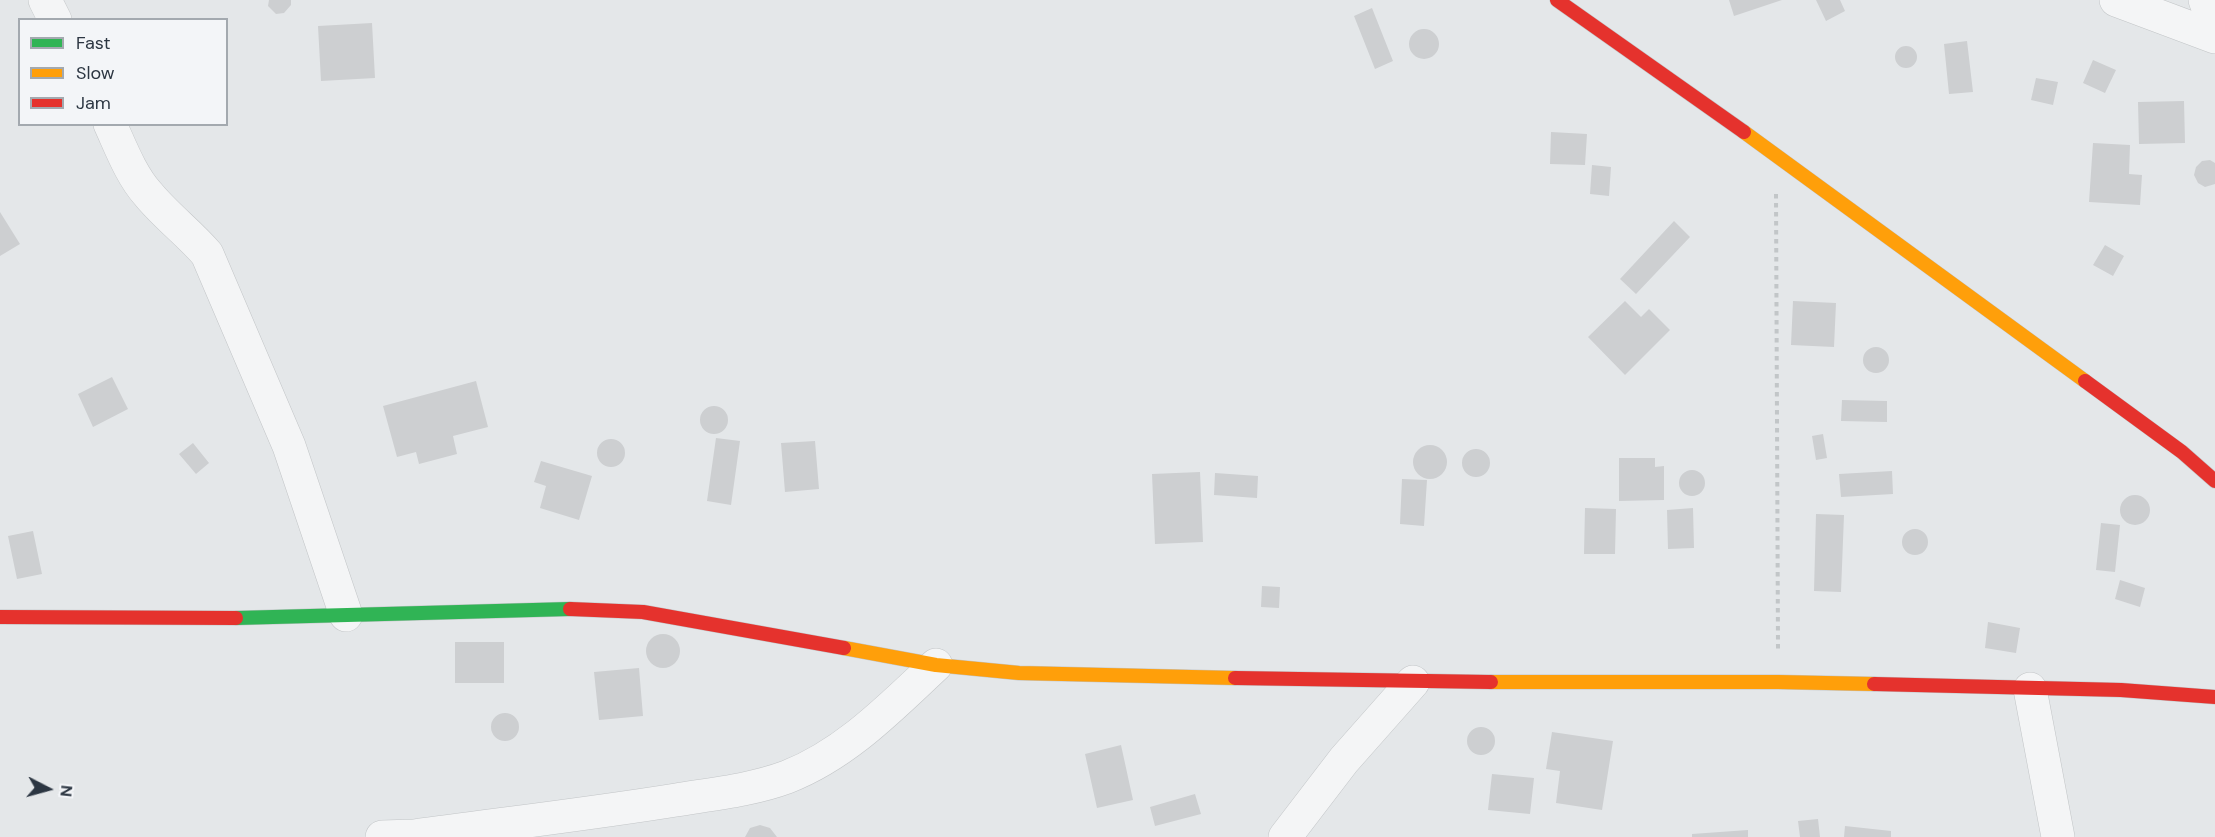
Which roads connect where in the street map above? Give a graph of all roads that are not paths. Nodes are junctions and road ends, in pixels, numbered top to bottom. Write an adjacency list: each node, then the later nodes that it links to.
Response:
1 (45, 0): 5 (street)
2 (1557, 0): 9 (street)
3 (2116, 0): 7 (street)
4 (2205, 0): 6 (street)
5 (54, 18)
6 (2215, 26)
7 (2215, 36)
8 (111, 126): 10 (street)
9 (2215, 481)
10 (345, 615): 11 (street); 12 (street)
11 (0, 617)
12 (936, 665): 13 (street); 17 (street)
13 (1413, 682): 14 (street); 18 (street)
14 (2030, 689): 15 (street); 19 (street)
15 (2215, 697)
16 (382, 837): 17 (street)
17 (414, 837)
18 (1285, 837)
19 (2058, 837)

